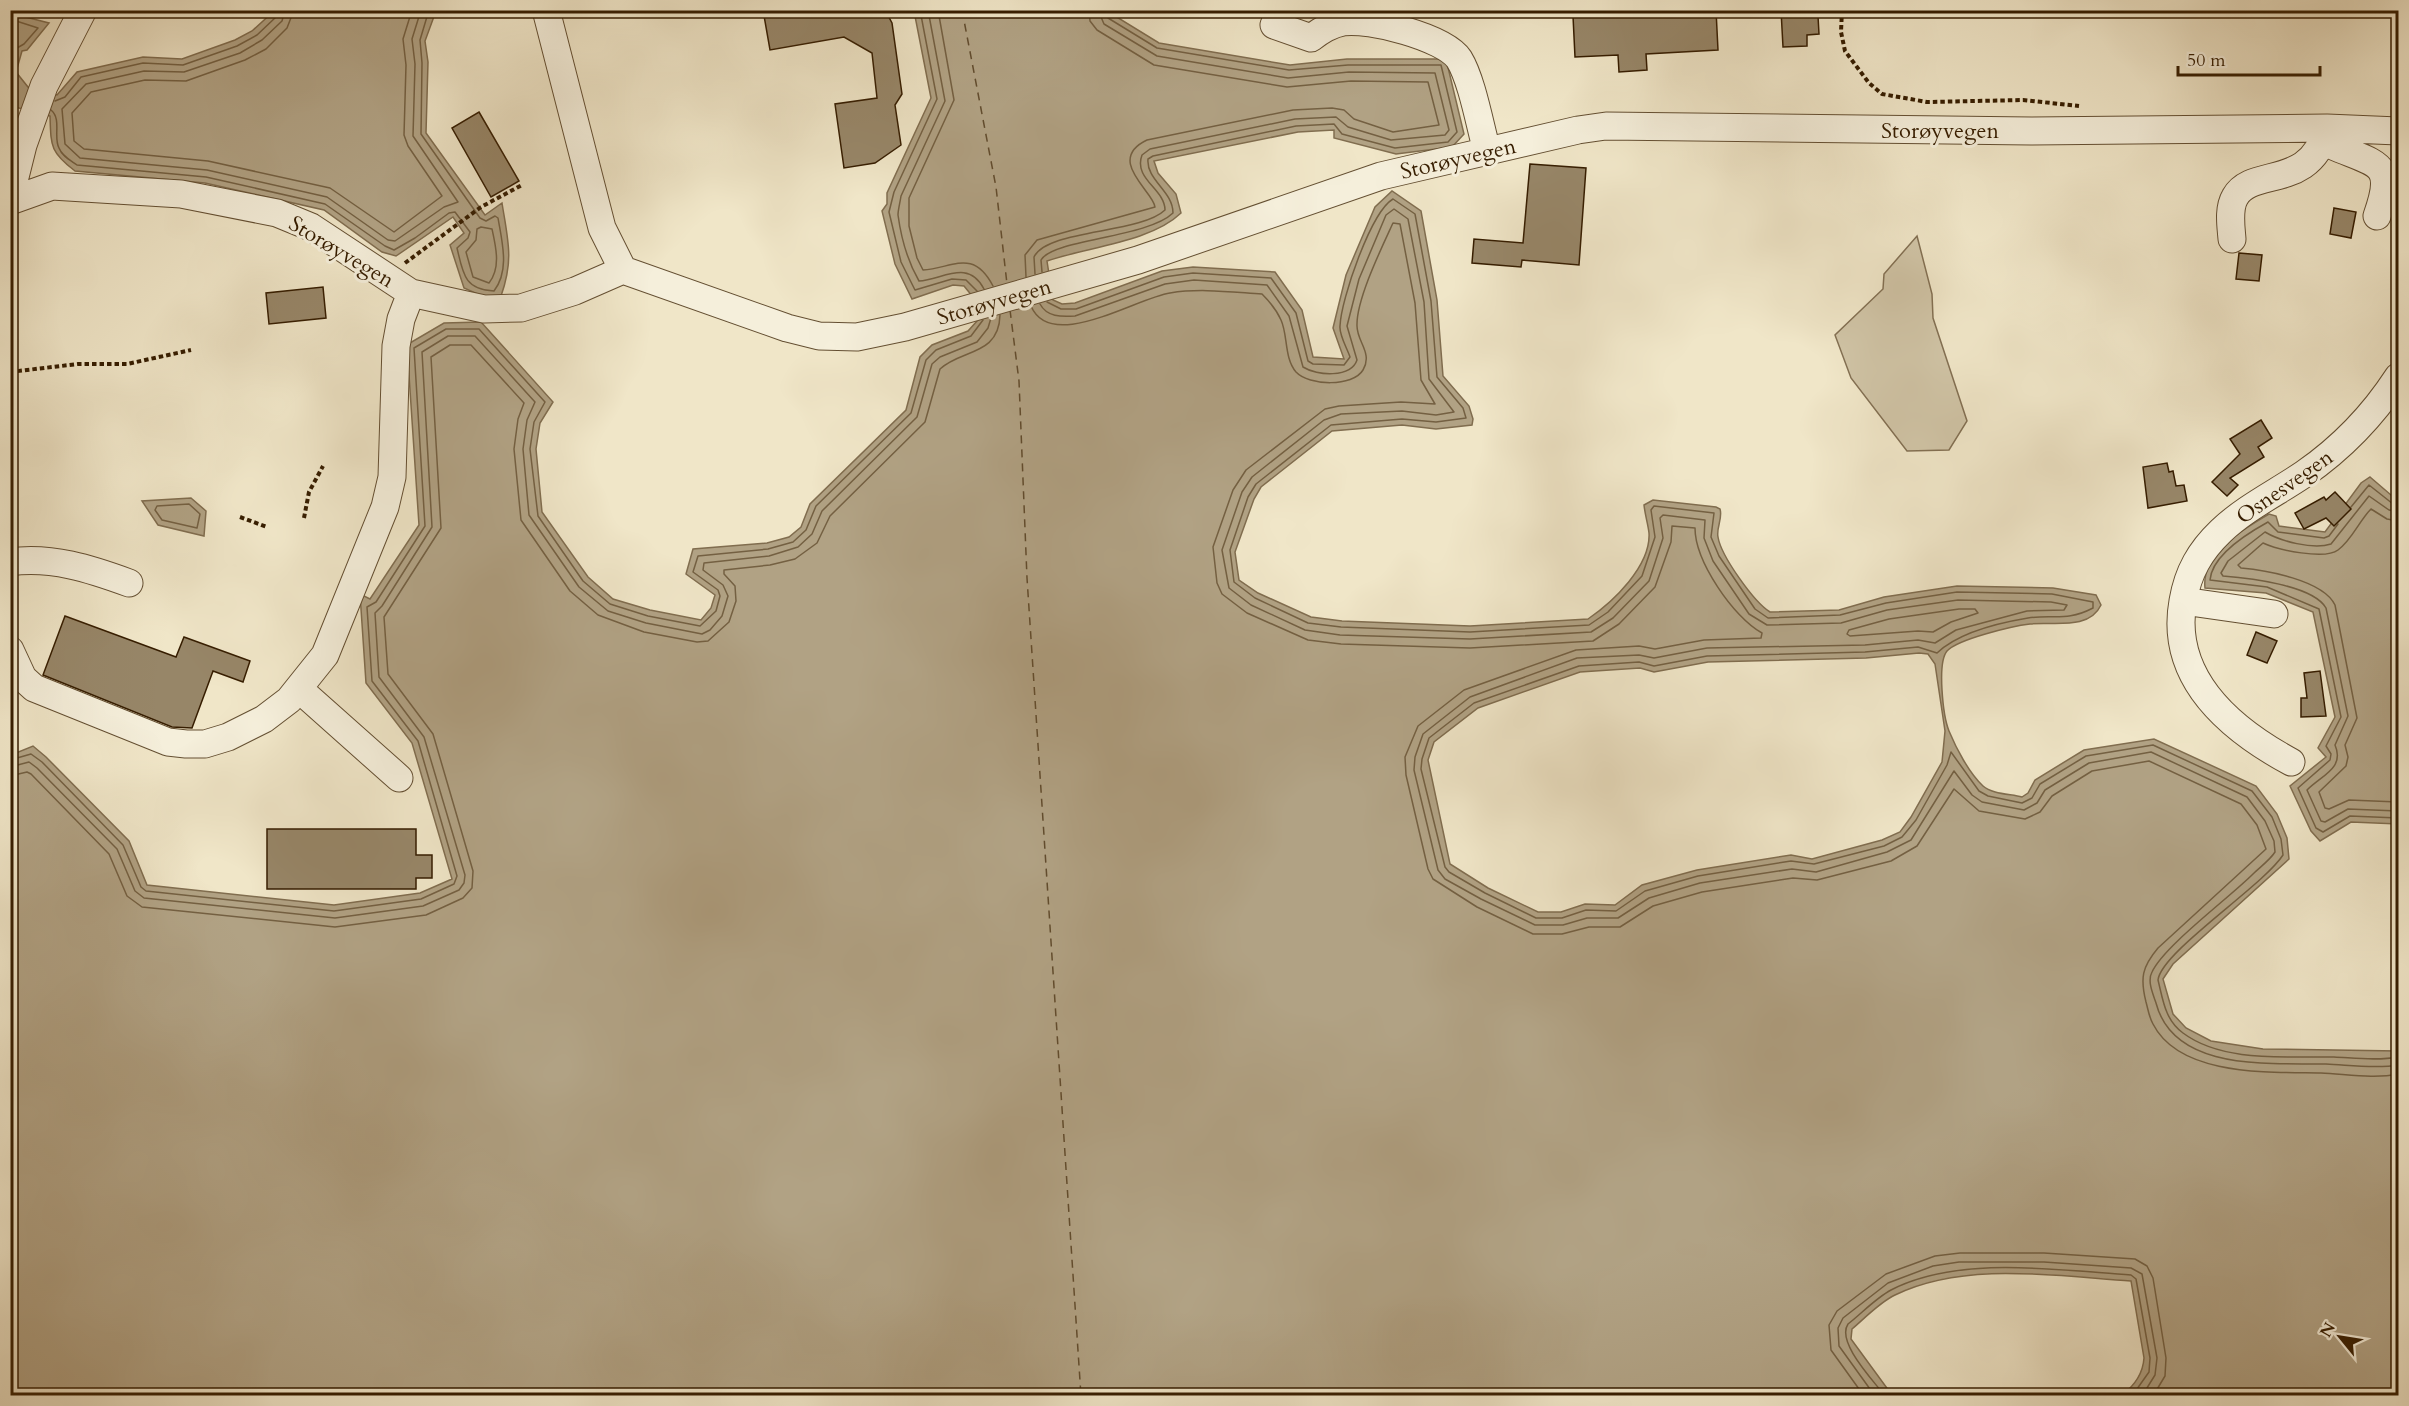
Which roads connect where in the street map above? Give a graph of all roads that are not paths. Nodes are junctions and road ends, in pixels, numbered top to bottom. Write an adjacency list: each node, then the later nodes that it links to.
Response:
1 (83, 10): 7 (street, Storøyvegen)
2 (546, 10): 10 (street)
3 (1274, 25): 6 (street)
4 (2326, 128): 5 (street, Storøyvegen); 6 (street, Storøyvegen); 8 (street); 9 (street)
5 (2398, 131)
6 (1487, 152): 10 (street, Storøyvegen)
7 (12, 188): 11 (street, Storøyvegen)
8 (2377, 216)
9 (2232, 239)
10 (623, 270): 11 (street, Storøyvegen)
11 (411, 293): 18 (street)
12 (2398, 377): 15 (street, Osnesvegen)
13 (10, 562): 14 (street)
14 (129, 583)
15 (2183, 601): 16 (street); 19 (street, Osnesvegen)
16 (2274, 614)
17 (10, 650): 18 (street)
18 (299, 689): 20 (street)
19 (2291, 762)
20 (399, 778)

